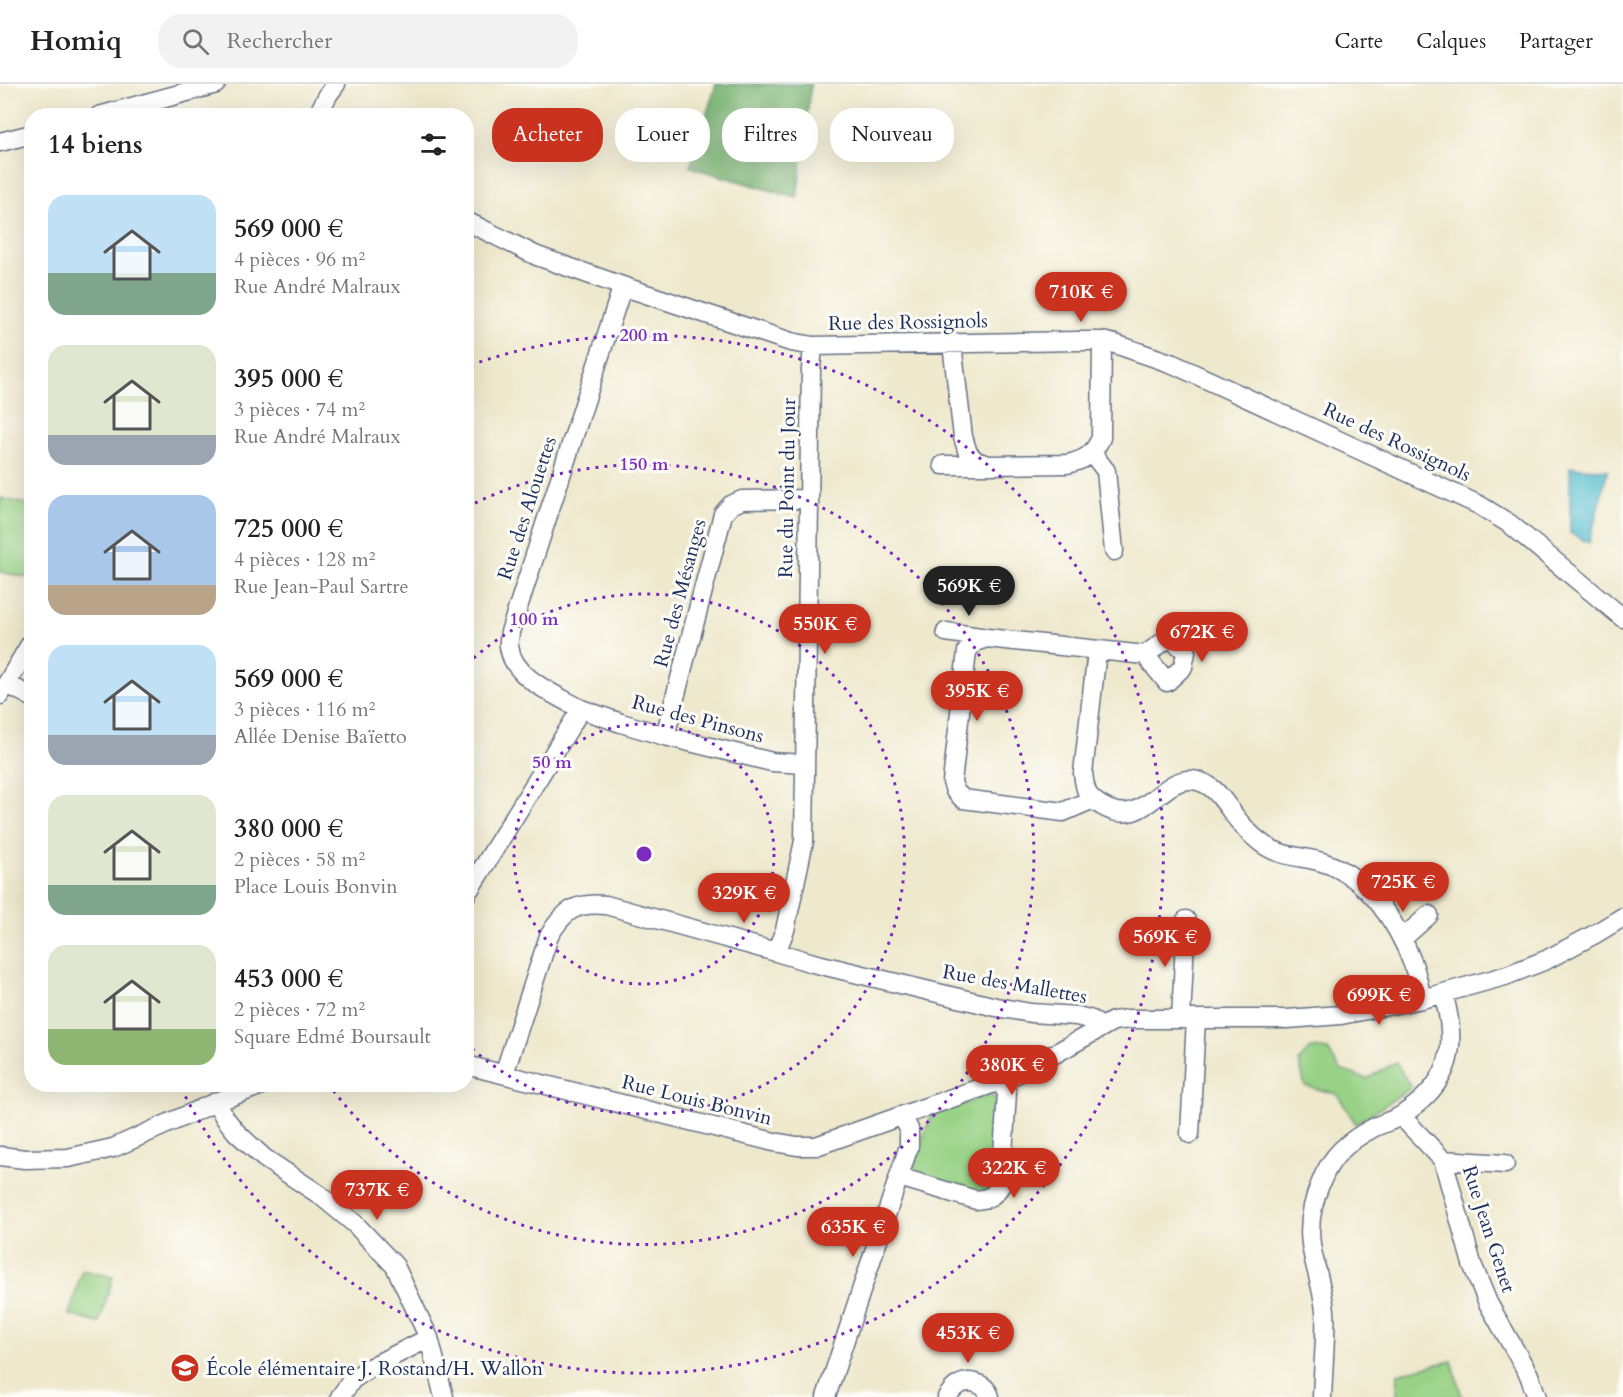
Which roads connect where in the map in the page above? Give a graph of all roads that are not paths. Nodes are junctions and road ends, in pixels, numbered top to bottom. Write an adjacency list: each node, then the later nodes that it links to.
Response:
1 (216, 84): 3 (street)
2 (328, 88): 4 (street)
3 (128, 108)
4 (320, 108)
5 (24, 136): 6 (street)
6 (0, 142)
7 (474, 225): 8 (street, Rue des Rossignols)
8 (625, 287): 11 (street, Rue des Rossignols); 25 (street, Rue des Alouettes)
9 (1102, 341): 10 (street, Rue des Rossignols); 12 (street); 17 (street, Rue des Rossignols)
10 (952, 344): 11 (street, Rue des Rossignols); 14 (street)
11 (813, 346): 15 (street, Rue du Point du Jour)
12 (1092, 453): 14 (street); 16 (street)
13 (943, 465): 14 (street)
14 (988, 465)
15 (809, 499): 26 (street, Rue des Mésanges); 27 (street, Rue du Point du Jour)
16 (1114, 551)
17 (1623, 618)
18 (946, 632): 19 (street)
19 (987, 638): 20 (street); 28 (street)
20 (1097, 651): 22 (street); 28 (street)
21 (24, 655): 23 (street)
22 (1144, 656)
23 (4, 690): 24 (street)
24 (24, 695)
25 (581, 709): 26 (street, Rue des Pinsons); 29 (street)
26 (666, 736): 27 (street, Rue des Pinsons)
27 (805, 764): 34 (street, Rue du Point du Jour)
28 (1091, 800): 33 (street)
29 (474, 882)
30 (1429, 915): 33 (street)
31 (1623, 917): 35 (street, Rue des Mallettes)
32 (1186, 920): 37 (street)
33 (1402, 939): 36 (street)
34 (776, 952): 38 (street, Rue des Mallettes); 40 (street, Rue des Mallettes)
35 (1443, 993): 36 (street, Rue des Mallettes); 44 (street)
36 (1422, 999): 37 (street, Rue des Mallettes)
37 (1188, 1019): 38 (street, Rue des Mallettes); 45 (street)
38 (1101, 1028): 41 (street, Rue Louis Bonvin)
39 (474, 1067): 40 (street)
40 (504, 1074): 43 (street, Rue Louis Bonvin)
41 (1000, 1081): 43 (street, Rue Louis Bonvin); 49 (street)
42 (223, 1095): 46 (street); 50 (street)
43 (902, 1116): 49 (street)
44 (1401, 1116): 47 (street, Rue Jean Genet); 56 (street)
45 (1190, 1134)
46 (0, 1156)
47 (1443, 1160): 48 (street); 57 (street, Rue Jean Genet)
48 (1505, 1164)
49 (899, 1177): 53 (street)
50 (429, 1338): 51 (street); 52 (street)
51 (340, 1397)
52 (444, 1397)
53 (826, 1397)
54 (947, 1397): 55 (street)
55 (990, 1397)
56 (1322, 1397)
57 (1537, 1397)

